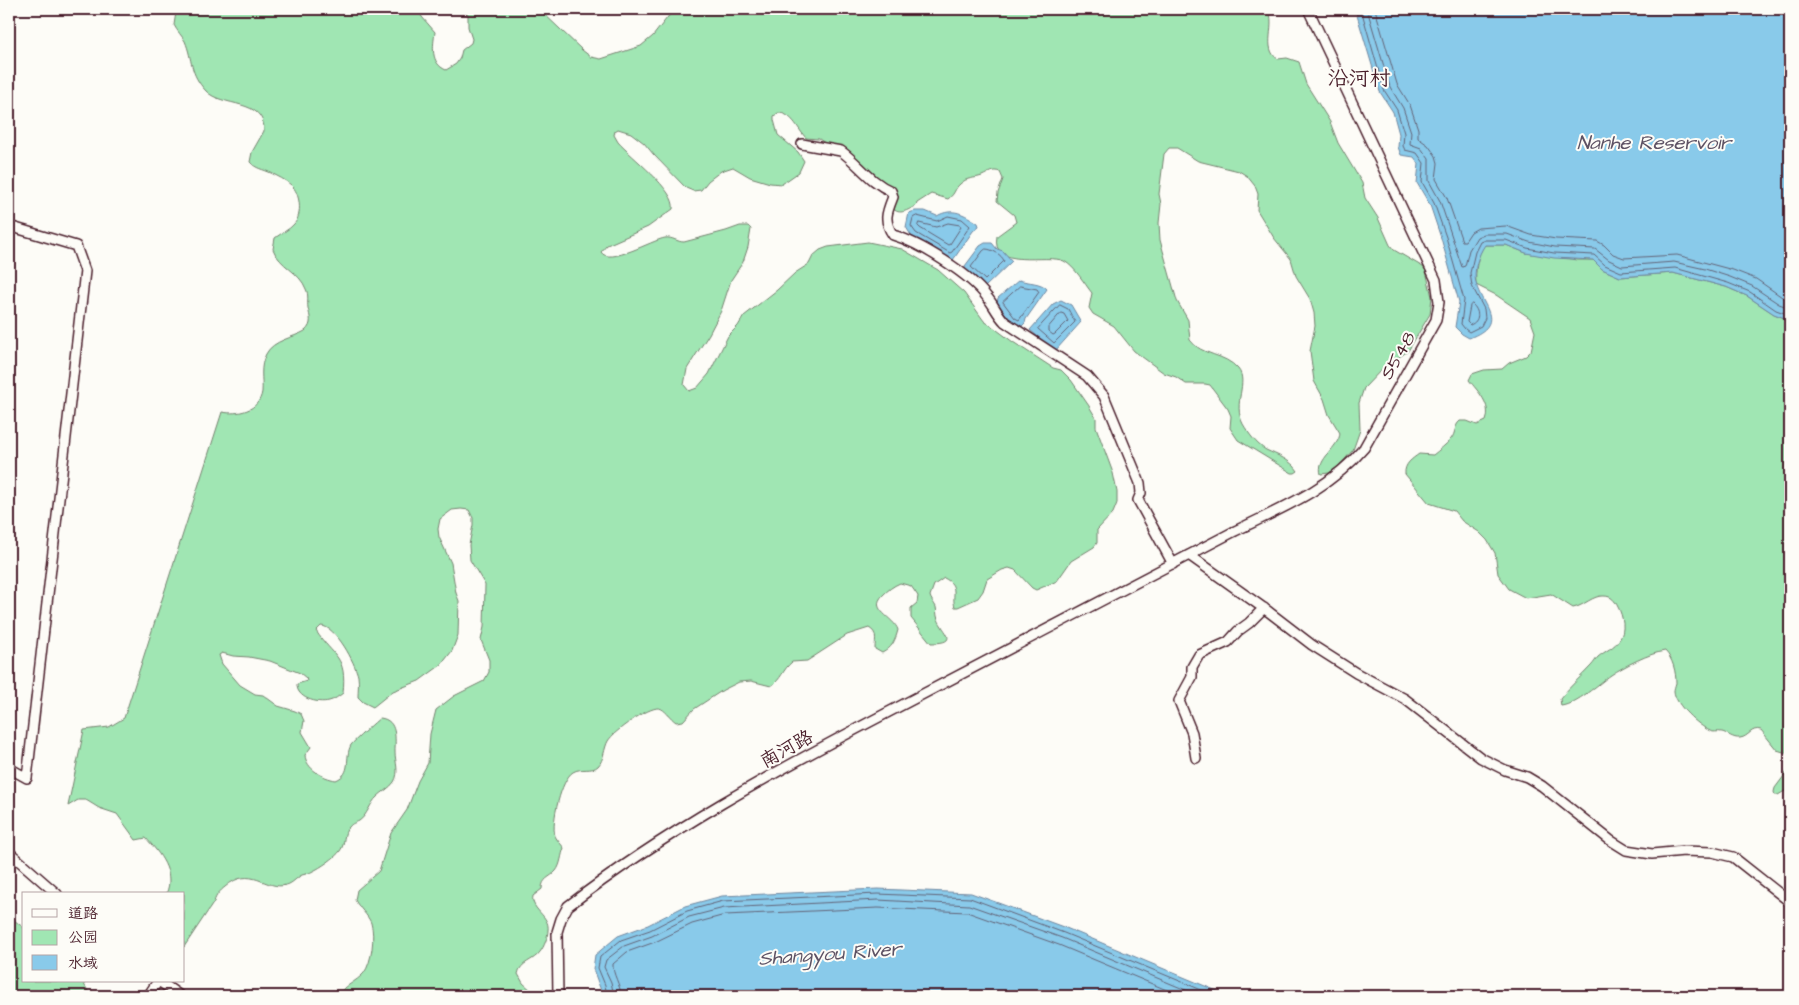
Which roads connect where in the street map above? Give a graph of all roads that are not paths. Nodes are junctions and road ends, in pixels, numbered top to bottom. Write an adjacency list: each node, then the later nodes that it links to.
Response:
1 (1308, 9): 4 (street, S548)
2 (802, 144): 5 (street)
3 (9, 226): 9 (street)
4 (1189, 555): 5 (street, S548); 7 (street)
5 (1173, 564): 6 (street, S548)
6 (1113, 595): 17 (street, 南河路)
7 (1264, 608): 8 (street); 12 (street)
8 (1196, 758)
9 (9, 768)
10 (9, 852): 11 (street)
11 (55, 892)
12 (1790, 902)
13 (158, 982): 15 (street)
14 (160, 982): 16 (street)
15 (148, 996)
16 (180, 996)
17 (558, 996)

